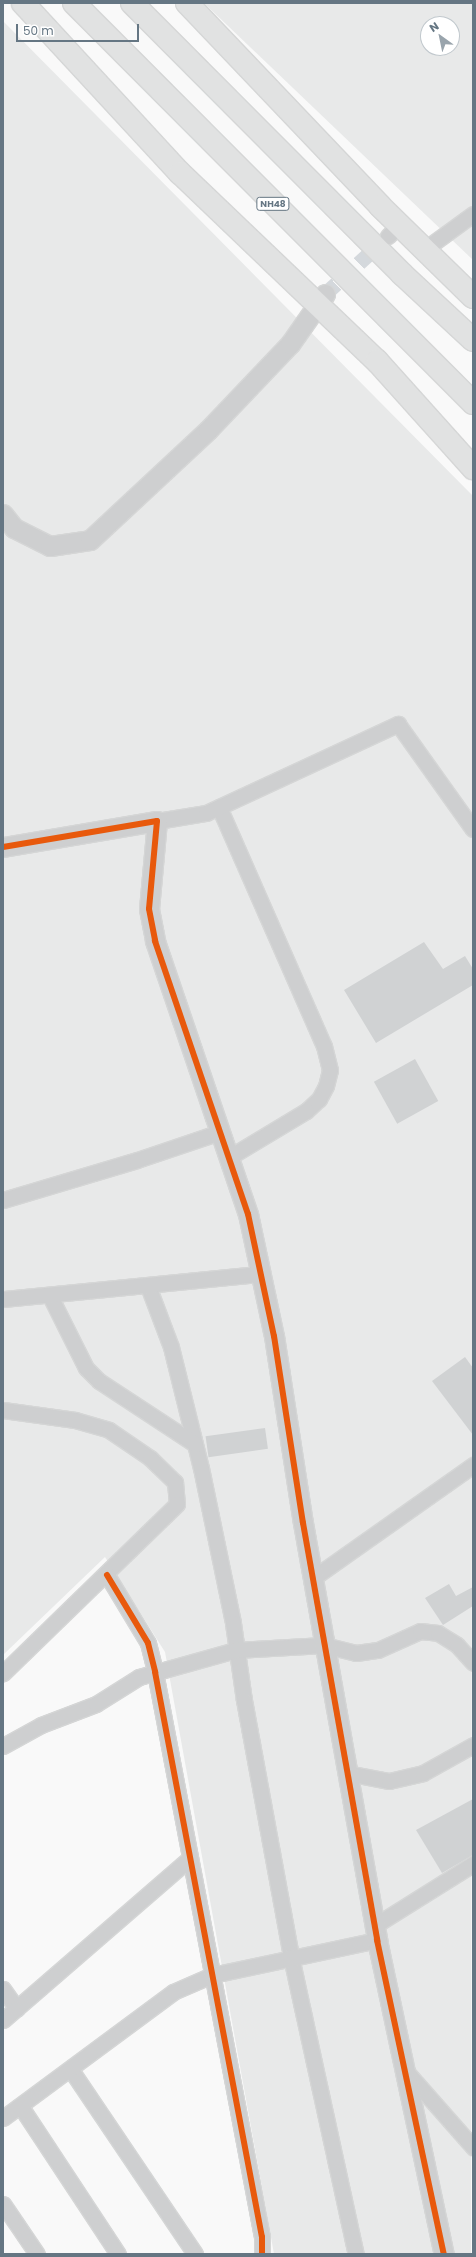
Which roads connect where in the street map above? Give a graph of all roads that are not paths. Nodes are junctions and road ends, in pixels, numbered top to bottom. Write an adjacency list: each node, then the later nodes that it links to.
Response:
1 (23, 3): 8 (highway)
2 (74, 3): 10 (highway, NH48)
3 (132, 3): 9 (highway)
4 (187, 3): 6 (highway)
5 (473, 214): 6 (street)
6 (425, 250): 7 (highway)
7 (473, 297)
8 (322, 300): 11 (highway); 12 (street)
9 (473, 340)
10 (473, 403)
11 (473, 468)
12 (3, 514)
13 (219, 806): 14 (street); 15 (street); 18 (street)
14 (157, 821): 16 (street); 17 (street)
15 (473, 829)
16 (3, 847)
17 (220, 1132): 18 (street); 19 (street)
18 (231, 1156): 20 (street)
19 (3, 1200)
20 (259, 1274): 21 (street); 28 (street)
21 (148, 1286): 22 (street); 25 (street)
22 (50, 1296): 23 (street); 25 (street)
23 (3, 1299)
24 (3, 1410): 27 (street)
25 (195, 1444): 30 (street)
26 (473, 1465): 28 (street)
27 (107, 1575): 32 (street); 33 (street)
28 (313, 1578): 29 (street)
29 (324, 1645): 30 (street); 31 (street); 36 (street)
30 (236, 1650): 32 (street); 40 (street)
31 (473, 1663)
32 (155, 1672): 35 (street); 37 (street)
33 (3, 1673)
34 (473, 1745): 36 (street)
35 (3, 1746)
36 (347, 1773): 39 (street)
37 (190, 1858): 41 (street); 43 (street)
38 (473, 1864): 39 (street)
39 (376, 1933): 40 (street); 46 (street)
40 (292, 1957): 41 (street); 55 (street)
41 (212, 1975): 45 (street); 54 (street)
42 (3, 1989): 43 (street)
43 (16, 2009): 44 (street)
44 (3, 2020)
45 (71, 2070): 47 (street); 53 (street)
46 (405, 2070): 49 (street); 56 (street)
47 (21, 2107): 48 (street); 52 (street)
48 (3, 2118)
49 (473, 2147)
50 (3, 2204): 51 (street)
51 (37, 2254)
52 (118, 2254)
53 (195, 2254)
54 (262, 2254)
55 (356, 2254)
56 (444, 2254)

